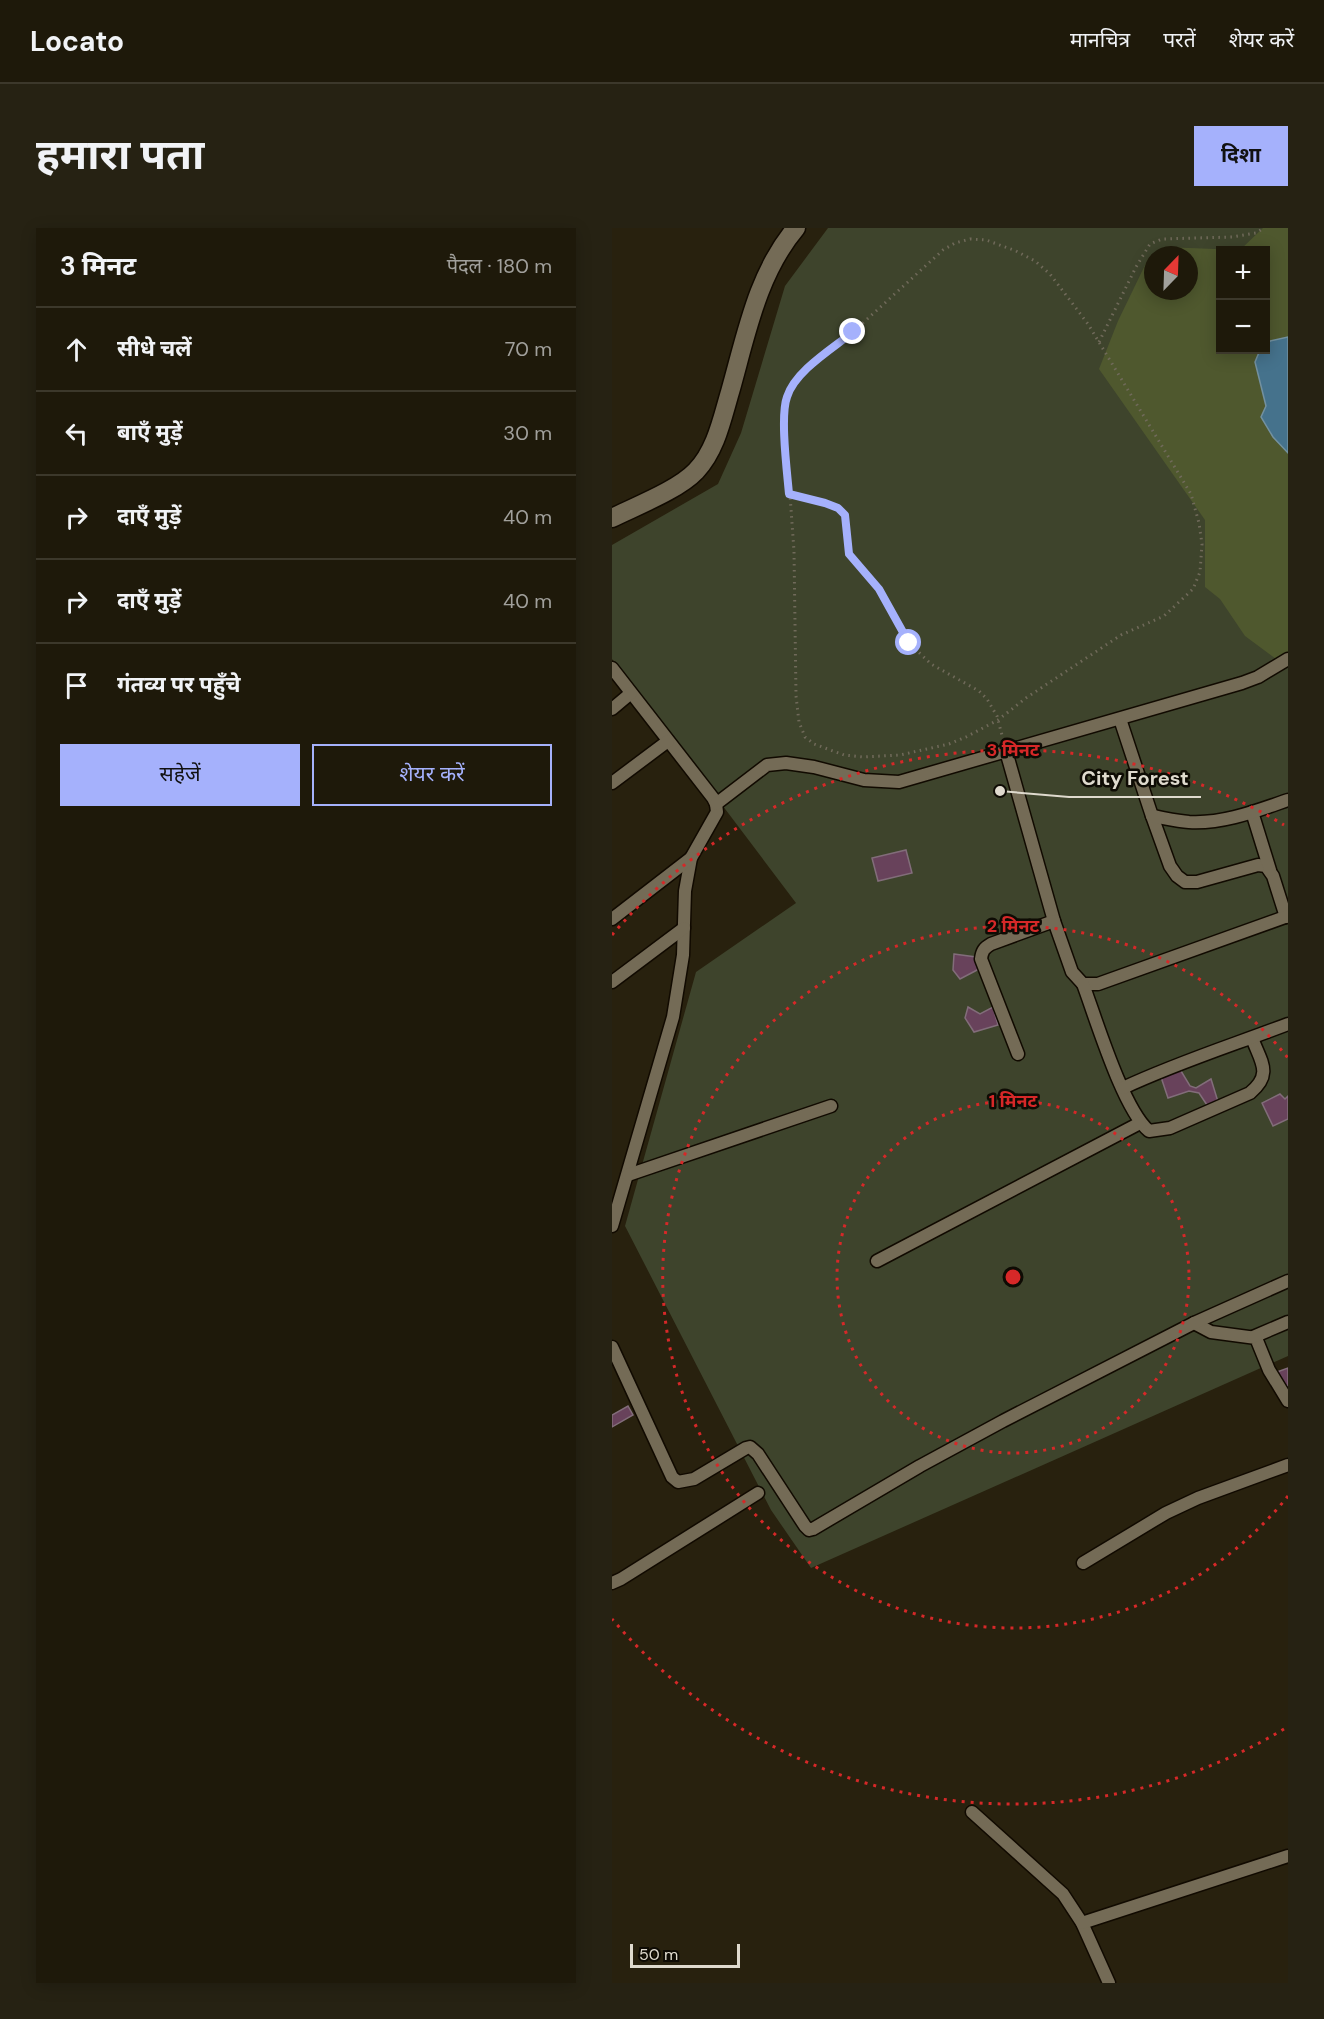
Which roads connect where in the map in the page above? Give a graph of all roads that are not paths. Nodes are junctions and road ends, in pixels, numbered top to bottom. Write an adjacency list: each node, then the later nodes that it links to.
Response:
1 (796, 228): 2 (street)
2 (612, 518)
3 (1288, 659): 7 (street)
4 (612, 668): 5 (street)
5 (631, 693): 6 (street); 8 (street)
6 (612, 709)
7 (1120, 719): 9 (street); 14 (street)
8 (668, 741): 10 (street); 12 (street)
9 (1005, 745): 12 (street); 19 (street)
10 (612, 783)
11 (1288, 800): 13 (street)
12 (716, 804): 15 (street)
13 (1252, 812): 14 (street); 16 (street)
14 (1152, 816): 16 (street)
15 (691, 858): 18 (street); 20 (street)
16 (1270, 870): 17 (street)
17 (1287, 916): 22 (street)
18 (612, 919)
19 (1054, 921): 22 (street); 25 (street)
20 (684, 928): 21 (street); 29 (street)
21 (612, 982)
22 (1083, 984): 26 (street)
23 (1288, 1024): 24 (street)
24 (1252, 1038): 26 (street); 28 (street)
25 (1018, 1054)
26 (1123, 1088): 28 (street)
27 (831, 1106): 29 (street)
28 (1140, 1123): 31 (street)
29 (628, 1175): 30 (street)
30 (612, 1226)
31 (878, 1261)
32 (1288, 1281): 34 (street)
33 (1288, 1322): 35 (street)
34 (1194, 1323): 35 (street); 36 (street)
35 (1253, 1336): 37 (street)
36 (612, 1347)
37 (1288, 1401)
38 (1288, 1466): 40 (street)
39 (758, 1493): 41 (street)
40 (1083, 1563)
41 (612, 1583)
42 (972, 1812): 44 (street)
43 (1288, 1856): 44 (street)
44 (1082, 1923): 45 (street)
45 (1109, 1983)

